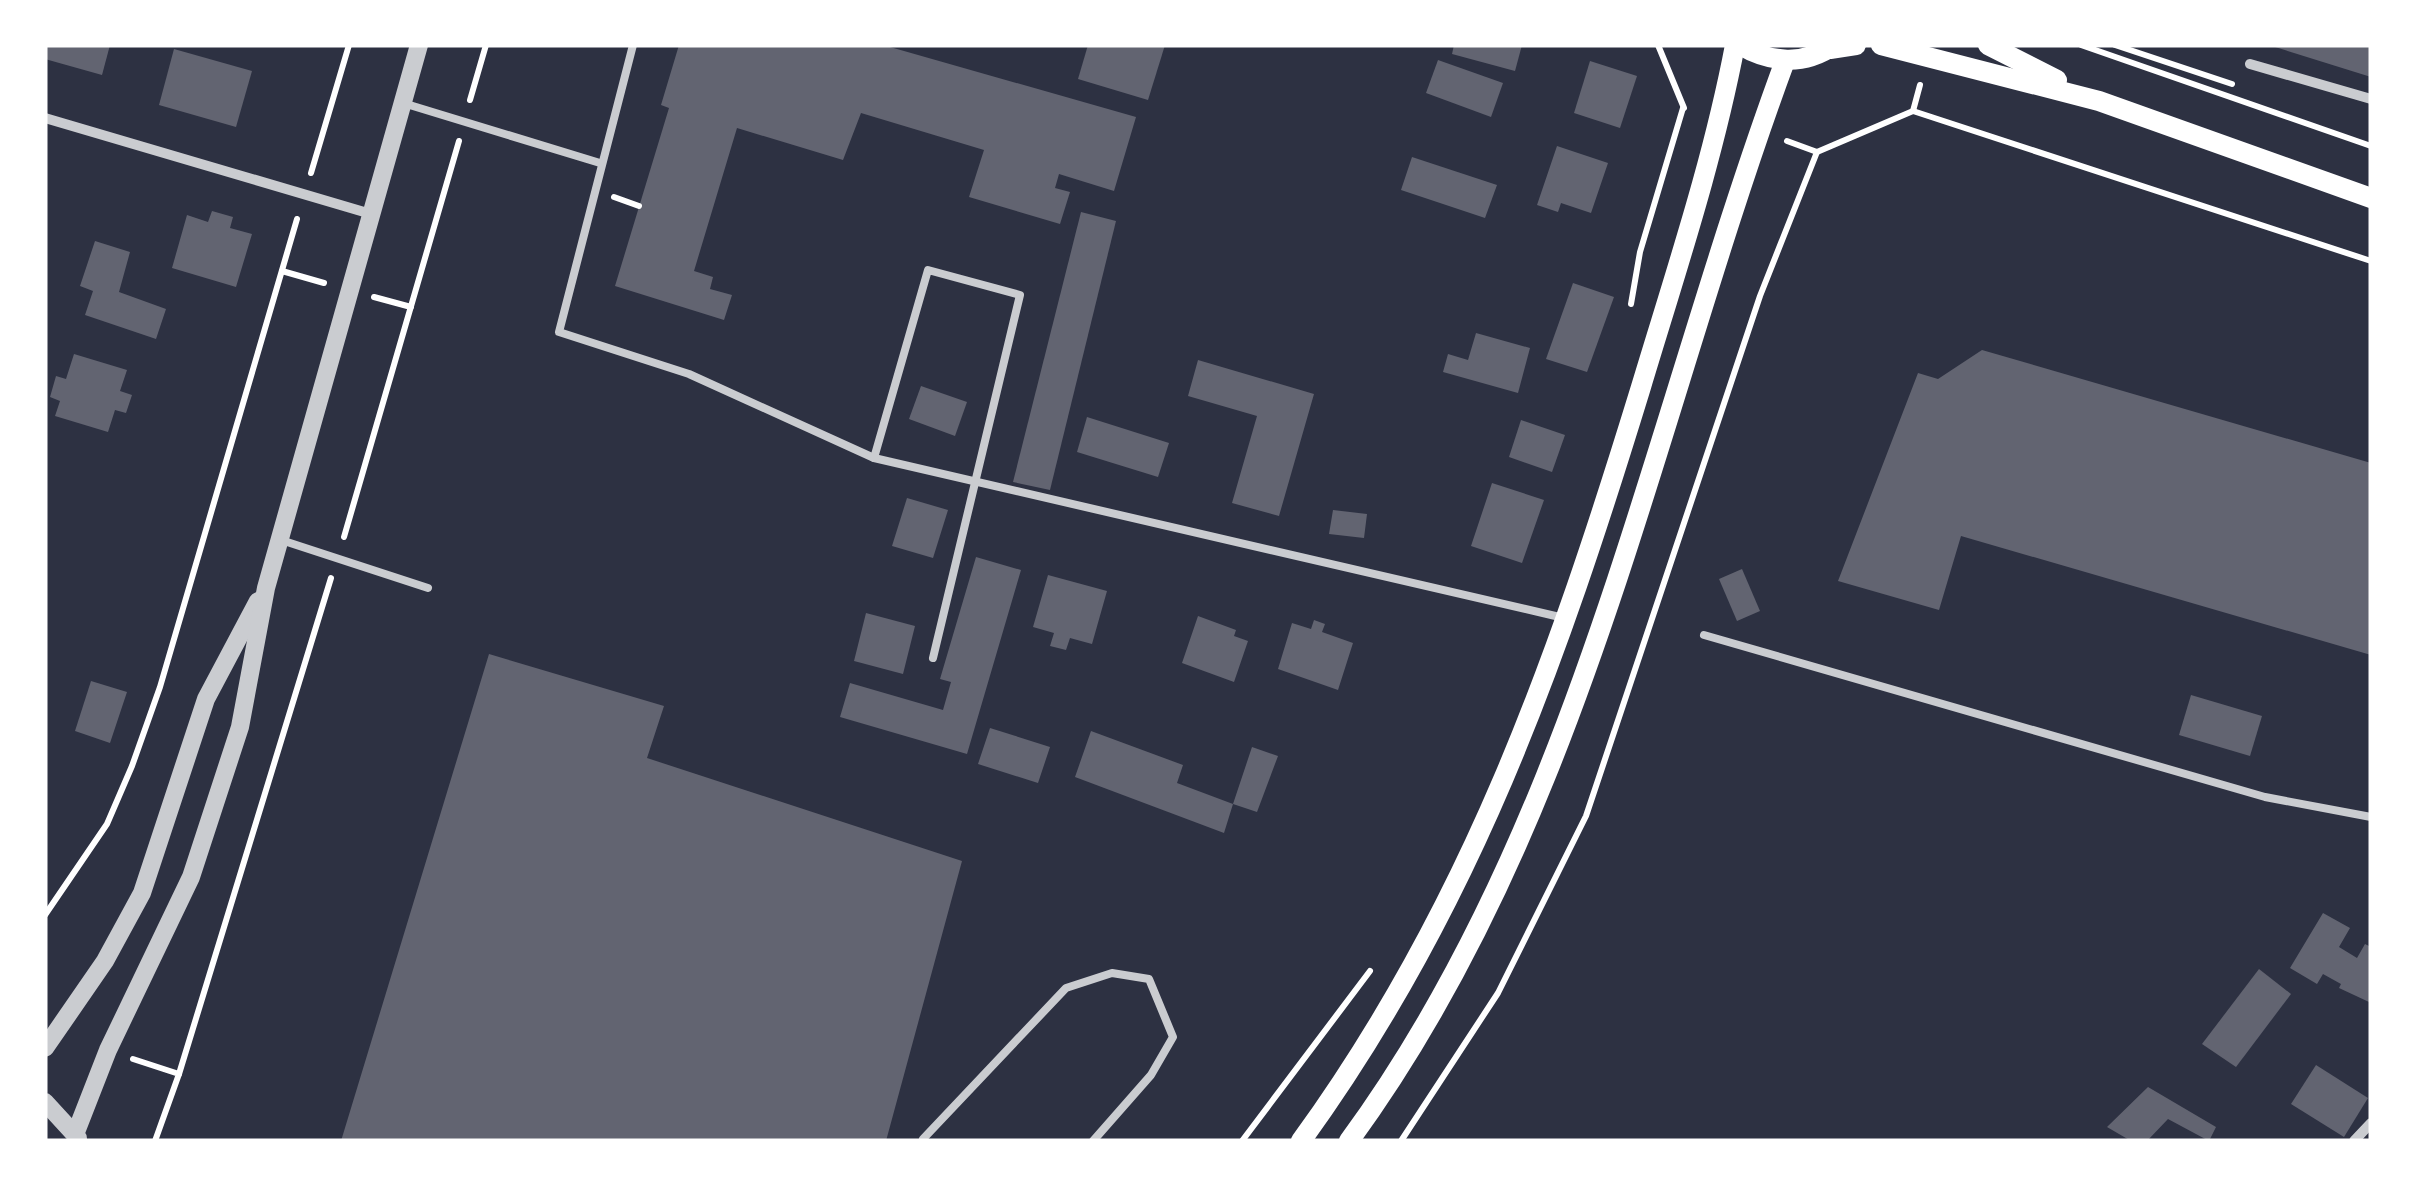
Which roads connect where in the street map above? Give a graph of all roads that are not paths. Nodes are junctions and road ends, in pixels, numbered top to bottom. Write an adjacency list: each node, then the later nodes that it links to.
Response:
1 (420, 45): 12 (street)
2 (633, 45): 14 (lane)
3 (1737, 45): 8 (main road); 22 (main road)
4 (1856, 45): 7 (main road)
5 (1882, 45): 11 (main road)
6 (1988, 45): 11 (main road)
7 (1832, 47): 8 (main road)
8 (1785, 61): 33 (main road)
9 (2250, 64): 10 (street)
10 (2371, 99)
11 (2100, 100): 15 (main road)
12 (402, 103): 14 (lane); 16 (street)
13 (45, 118): 16 (street)
14 (600, 163): 17 (lane)
15 (2371, 198)
16 (370, 214): 19 (street)
17 (874, 458): 18 (lane); 18 (lane)
18 (974, 485): 22 (lane); 24 (lane)
19 (281, 540): 20 (street); 21 (lane)
20 (266, 588): 26 (street); 29 (street)
21 (428, 588)
22 (1568, 619): 32 (main road)
23 (1704, 635): 25 (lane)
24 (933, 658)
25 (2371, 818)
26 (45, 1048)
27 (45, 1102): 29 (street)
28 (2371, 1123): 34 (street)
29 (78, 1136)
30 (923, 1139): 31 (lane)
31 (1093, 1141)
32 (1302, 1141)
33 (1350, 1141)
34 (2354, 1141)

